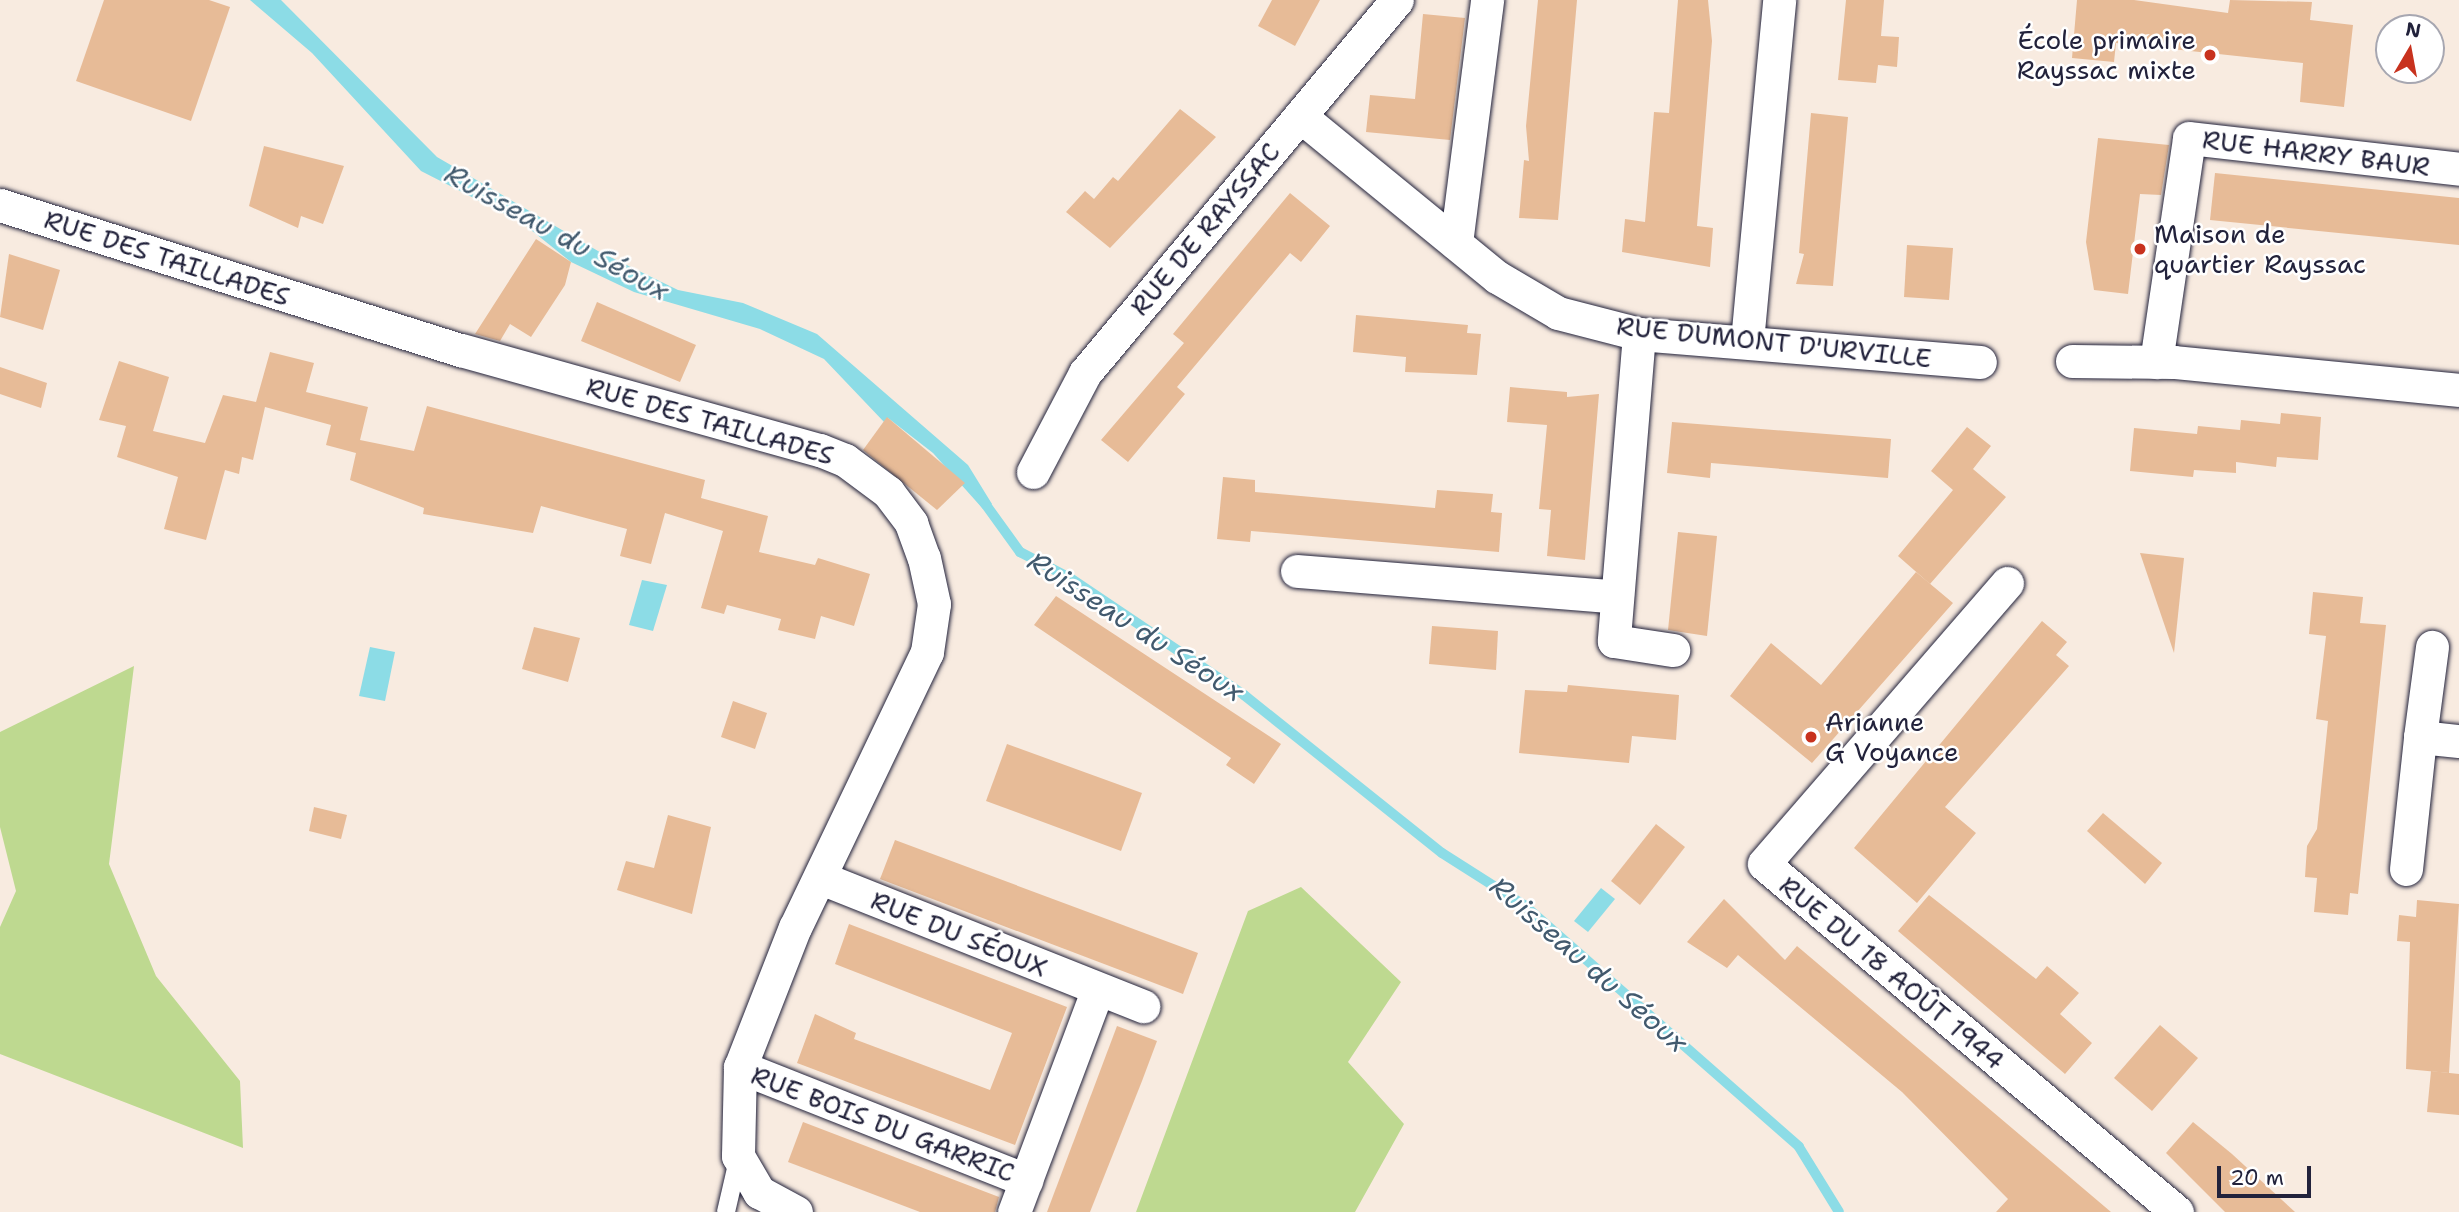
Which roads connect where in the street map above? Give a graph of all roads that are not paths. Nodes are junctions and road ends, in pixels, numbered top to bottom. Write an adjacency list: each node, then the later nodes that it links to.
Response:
1 (1397, 0): 4 (street, RUE DE RAYSSAC)
2 (1487, 0): 7 (street)
3 (1779, 0): 9 (street)
4 (1300, 117): 7 (street, RUE DUMONT D'URVILLE); 14 (street, RUE DE RAYSSAC)
5 (2459, 169): 12 (street, RUE HARRY BAUR)
6 (0, 205): 23 (street, RUE DES TAILLADES)
7 (1456, 243): 8 (street, RUE DUMONT D'URVILLE)
8 (1639, 334): 9 (street, RUE DUMONT D'URVILLE); 17 (street)
9 (1747, 341): 11 (street, RUE DUMONT D'URVILLE)
10 (2072, 361): 12 (street)
11 (1980, 362)
12 (2155, 362): 13 (street)
13 (2459, 390)
14 (1033, 472)
15 (1297, 571): 17 (street)
16 (2007, 583): 32 (street, RUE DU 18 AOÛT 1944)
17 (1617, 597): 19 (street)
18 (2431, 648): 20 (street)
19 (1673, 650)
20 (2420, 737): 21 (street); 22 (street)
21 (2459, 741)
22 (2406, 869)
23 (821, 878): 24 (street, RUE DU SÉOUX); 26 (street, RUE DES TAILLADES)
24 (1098, 989): 25 (street, RUE DU SÉOUX); 28 (street)
25 (1143, 1006)
26 (740, 1067): 27 (street, RUE DES TAILLADES); 28 (street, RUE BOIS DU GARRIC)
27 (738, 1156): 29 (lane); 30 (street)
28 (1026, 1180): 31 (street)
29 (726, 1212)
30 (796, 1212)
31 (1014, 1212)
32 (2177, 1212)

